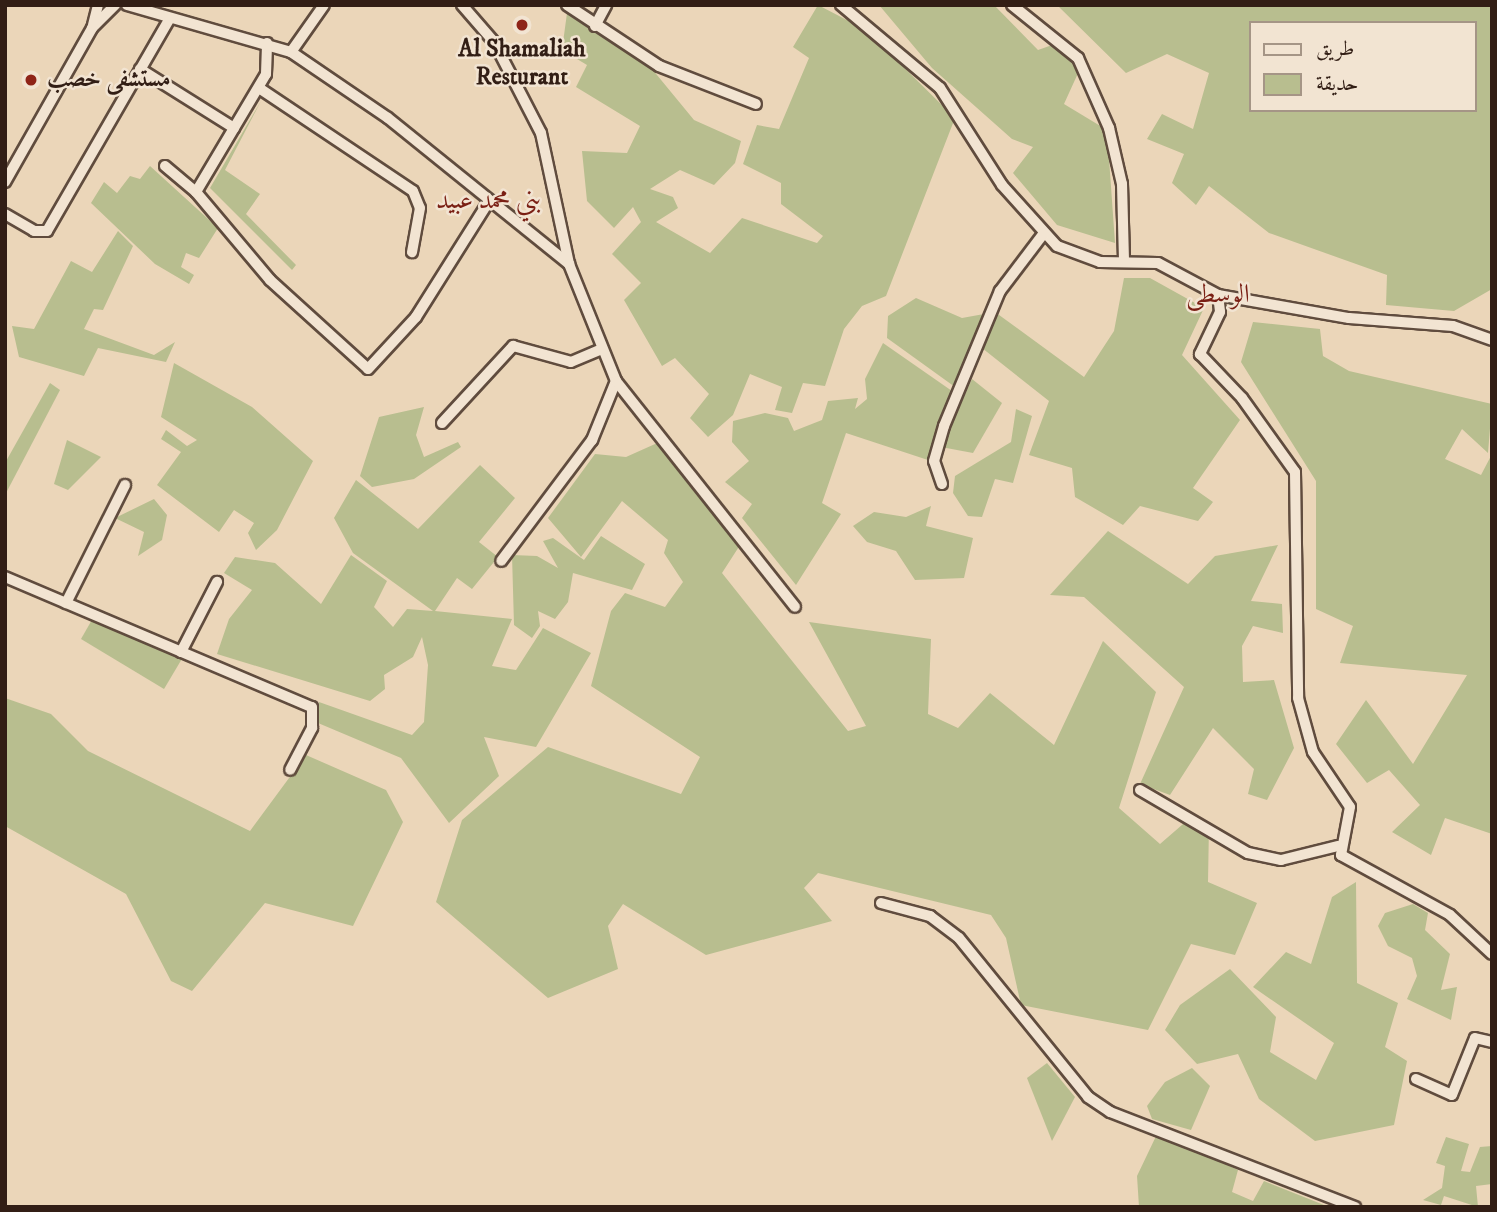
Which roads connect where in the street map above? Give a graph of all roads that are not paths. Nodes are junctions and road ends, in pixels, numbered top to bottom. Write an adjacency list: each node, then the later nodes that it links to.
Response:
1 (98, 5): 13 (street)
2 (114, 5): 13 (street)
3 (127, 5): 10 (street)
4 (324, 5): 15 (street)
5 (462, 5): 28 (street)
6 (567, 5): 12 (street)
7 (606, 5): 12 (street)
8 (841, 5): 25 (street)
9 (1012, 5): 27 (street)
10 (148, 8): 11 (street)
11 (169, 20): 14 (street); 16 (street)
12 (595, 26): 18 (street)
13 (92, 28): 21 (street)
14 (267, 43): 15 (street); 17 (street)
15 (291, 52): 23 (street)
16 (140, 69): 19 (street); 24 (street)
17 (259, 88): 19 (street); 26 (street)
18 (756, 104)
19 (234, 128): 22 (street)
20 (165, 166): 22 (street)
21 (5, 182)
22 (196, 192): 23 (street)
23 (489, 201): 28 (street)
24 (5, 214)
25 (1044, 233): 27 (street); 34 (street)
26 (412, 252)
27 (1124, 260): 29 (street)
28 (569, 264): 31 (street)
29 (1218, 295): 30 (street); 44 (street)
30 (1492, 340)
31 (599, 350): 32 (street); 33 (street)
32 (616, 381): 36 (street); 40 (street)
33 (442, 423)
34 (942, 484)
35 (125, 485): 39 (street)
36 (501, 561)
37 (5, 577): 39 (street)
38 (217, 582): 41 (street)
39 (66, 603): 41 (street)
40 (795, 607)
41 (181, 652): 42 (street)
42 (290, 770)
43 (1140, 790): 44 (street)
44 (1338, 846): 46 (street)
45 (881, 903): 49 (street)
46 (1492, 954)
47 (1492, 1042): 48 (street)
48 (1416, 1079)
49 (1355, 1207)

